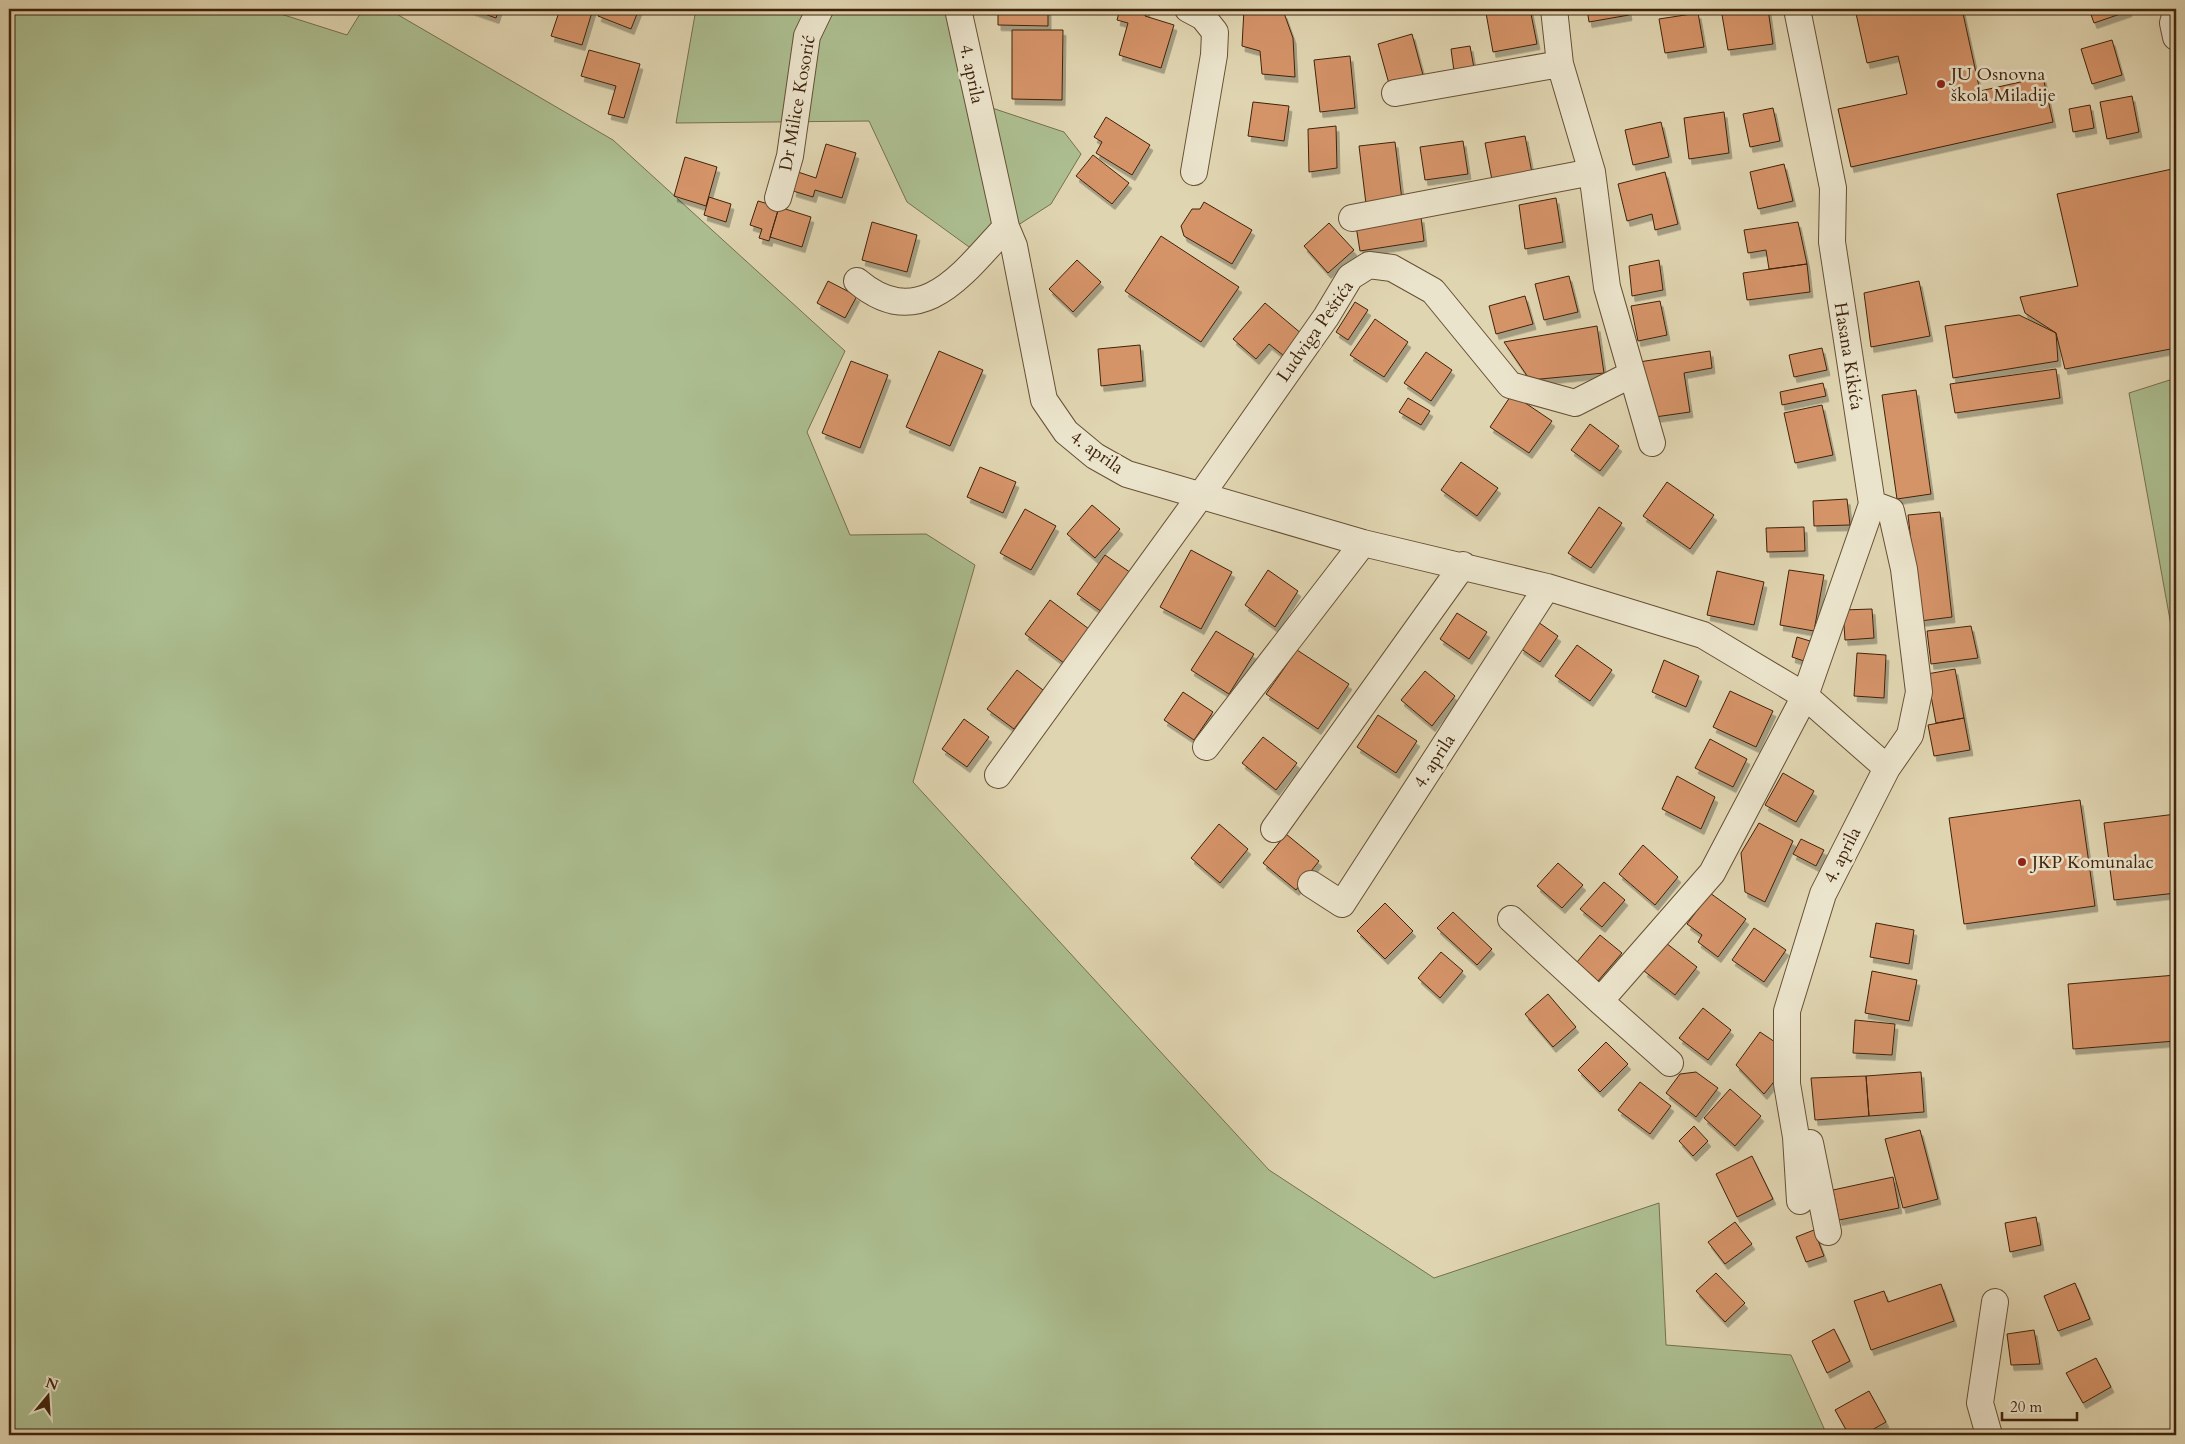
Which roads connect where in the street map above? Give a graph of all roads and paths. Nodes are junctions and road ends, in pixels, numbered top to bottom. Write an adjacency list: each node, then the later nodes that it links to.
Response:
1 (820, 9): 12 (street, Dr Milice Kosorić)
2 (958, 9): 14 (street, 4. aprila)
3 (1188, 9): 10 (street)
4 (1554, 9): 8 (street)
5 (1798, 9): 19 (street, Hasana Kikića)
6 (2176, 13): 7 (street)
7 (2176, 37)
8 (1560, 64): 9 (street); 11 (street)
9 (1395, 93)
10 (1194, 172)
11 (1592, 172): 13 (street); 16 (street)
12 (778, 198)
13 (1352, 218)
14 (1006, 227): 15 (street); 18 (street, 4. aprila)
15 (857, 281)
16 (1632, 374): 17 (street); 18 (street, Ludviga Peštića)
17 (1652, 443)
18 (1201, 495): 20 (street, 4. aprila); 26 (street, Ludviga Peštića)
19 (1872, 504): 23 (street, Hasana Kikića); 25 (street)
20 (1362, 543): 21 (street, 4. aprila); 24 (street)
21 (1463, 566): 22 (street, 4. aprila); 27 (street)
22 (1547, 587): 23 (street, 4. aprila); 28 (street, 4. aprila)
23 (1805, 696): 25 (street, 4. aprila); 30 (street)
24 (1206, 747)
25 (1887, 768): 31 (street, 4. aprila)
26 (998, 775)
27 (1274, 829)
28 (1312, 884)
29 (1511, 919): 30 (street)
30 (1600, 1001): 32 (street)
31 (1788, 1052): 33 (street, 4. aprila); 34 (street)
32 (1670, 1063)
33 (1800, 1201)
34 (1828, 1232)
35 (1995, 1302): 36 (street)
36 (1989, 1435)

